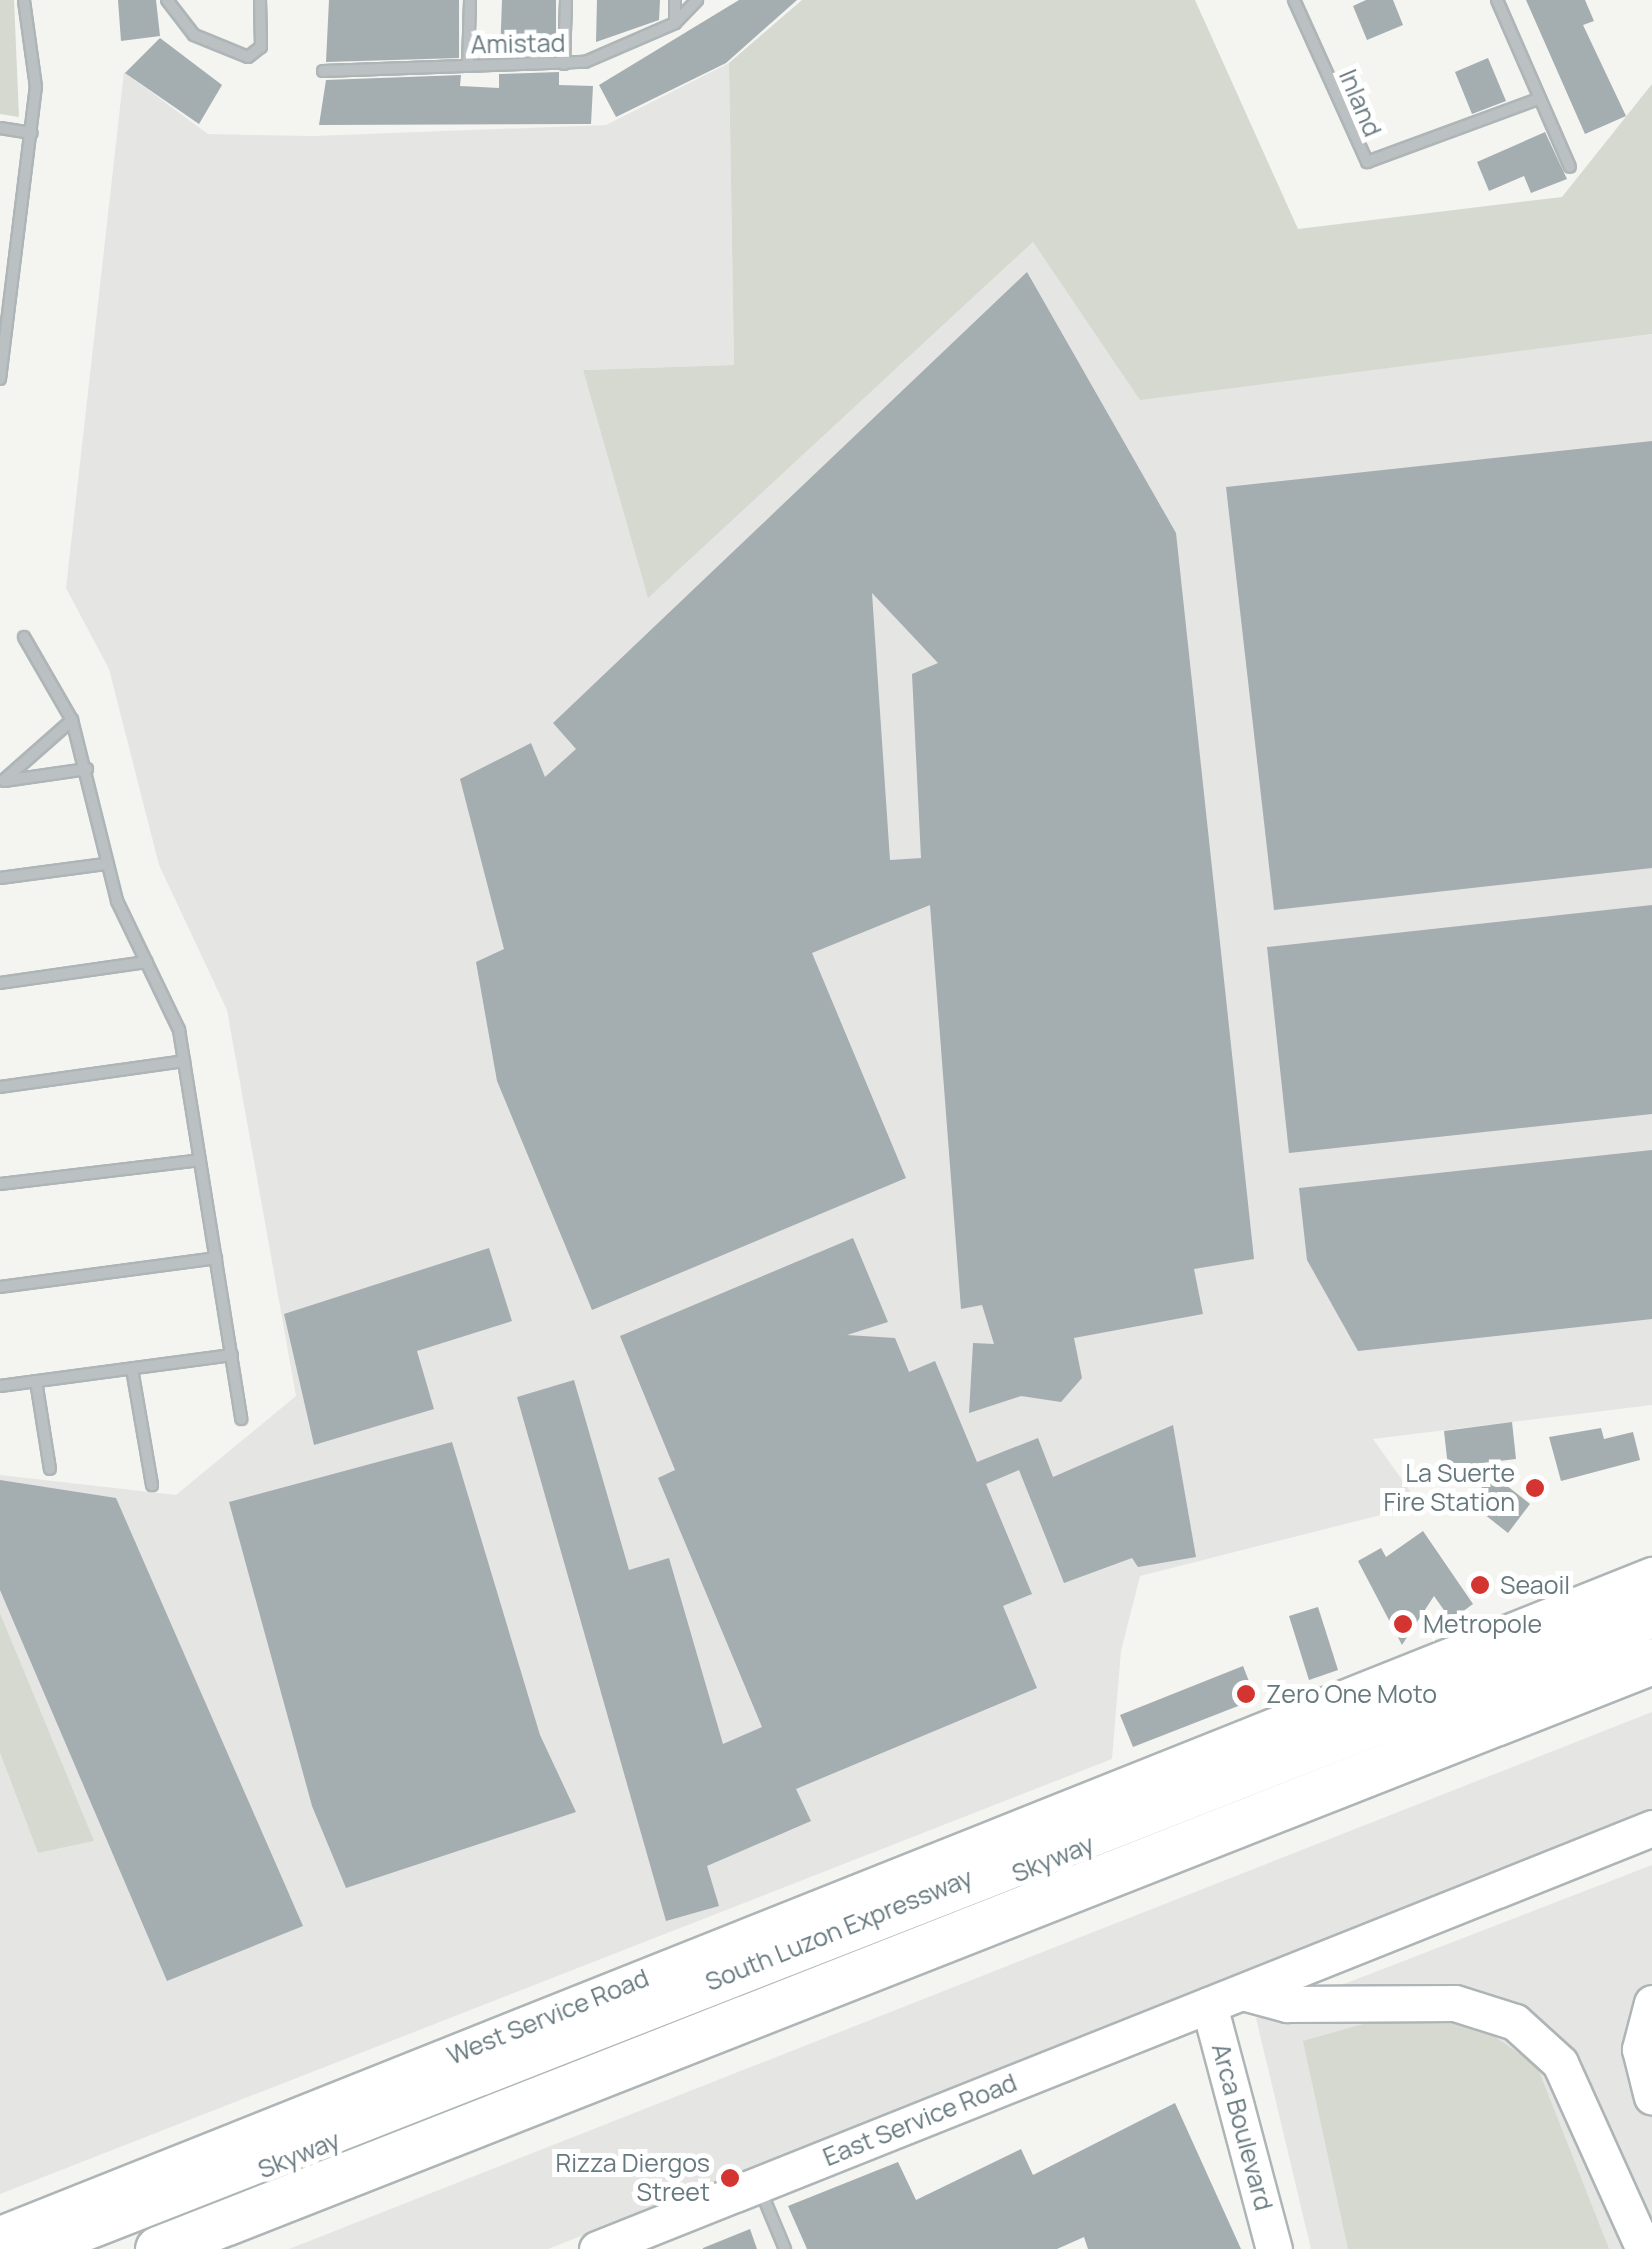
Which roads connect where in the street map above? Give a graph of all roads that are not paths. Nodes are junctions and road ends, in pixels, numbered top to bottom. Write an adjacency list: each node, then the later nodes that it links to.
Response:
1 (24, 0): 16 (street)
2 (167, 0): 3 (street)
3 (260, 0)
4 (470, 0): 12 (street)
5 (566, 0): 11 (street)
6 (675, 0): 10 (street)
7 (697, 0): 10 (street, Amistad)
8 (1294, 0): 14 (street, Inland)
9 (1497, 0): 14 (street)
10 (675, 24): 11 (street, Amistad)
11 (564, 64): 12 (street, Amistad)
12 (468, 65): 13 (street, Amistad)
13 (323, 72)
14 (1538, 98): 17 (street)
15 (0, 128): 16 (street)
16 (32, 132): 18 (street)
17 (1570, 167)
18 (4, 309): 19 (street)
19 (0, 380)
20 (24, 637): 21 (street)
21 (72, 720): 22 (street); 23 (street)
22 (87, 768): 23 (street); 24 (street)
23 (2, 781)
24 (104, 864): 25 (street); 26 (street)
25 (0, 878)
26 (146, 962): 27 (street); 28 (street)
27 (0, 983)
28 (184, 1061): 29 (street); 30 (street)
29 (0, 1087)
30 (200, 1160): 31 (street); 32 (street)
31 (0, 1184)
32 (216, 1258): 33 (street); 34 (street)
33 (0, 1287)
34 (232, 1356): 35 (street); 38 (street)
35 (132, 1369): 36 (street); 40 (street)
36 (36, 1381): 37 (street); 39 (street)
37 (0, 1386)
38 (241, 1419)
39 (50, 1469)
40 (152, 1484)
41 (1652, 1576): 53 (main road, West Service Road)
42 (1652, 1614): 54 (highway, South Luzon Expressway)
43 (1652, 1624): 55 (highway, Skyway)
44 (1652, 1664): 56 (highway, Skyway); 57 (highway)
45 (1652, 1828): 46 (main road, East Service Road)
46 (1594, 1850): 47 (main road); 48 (main road, East Service Road)
47 (1652, 1858)
48 (1243, 1992): 50 (main road, East Service Road); 61 (main road)
49 (1652, 2003): 51 (main road)
50 (1209, 2006): 52 (main road, East Service Road); 60 (main road, Arca Boulevard)
51 (1652, 2097)
52 (758, 2184): 58 (main road, East Service Road); 59 (street)
53 (0, 2234)
54 (28, 2249)
55 (63, 2249)
56 (158, 2249)
57 (181, 2249)
58 (597, 2249)
59 (785, 2249)
60 (1274, 2249)
61 (1644, 2249)

